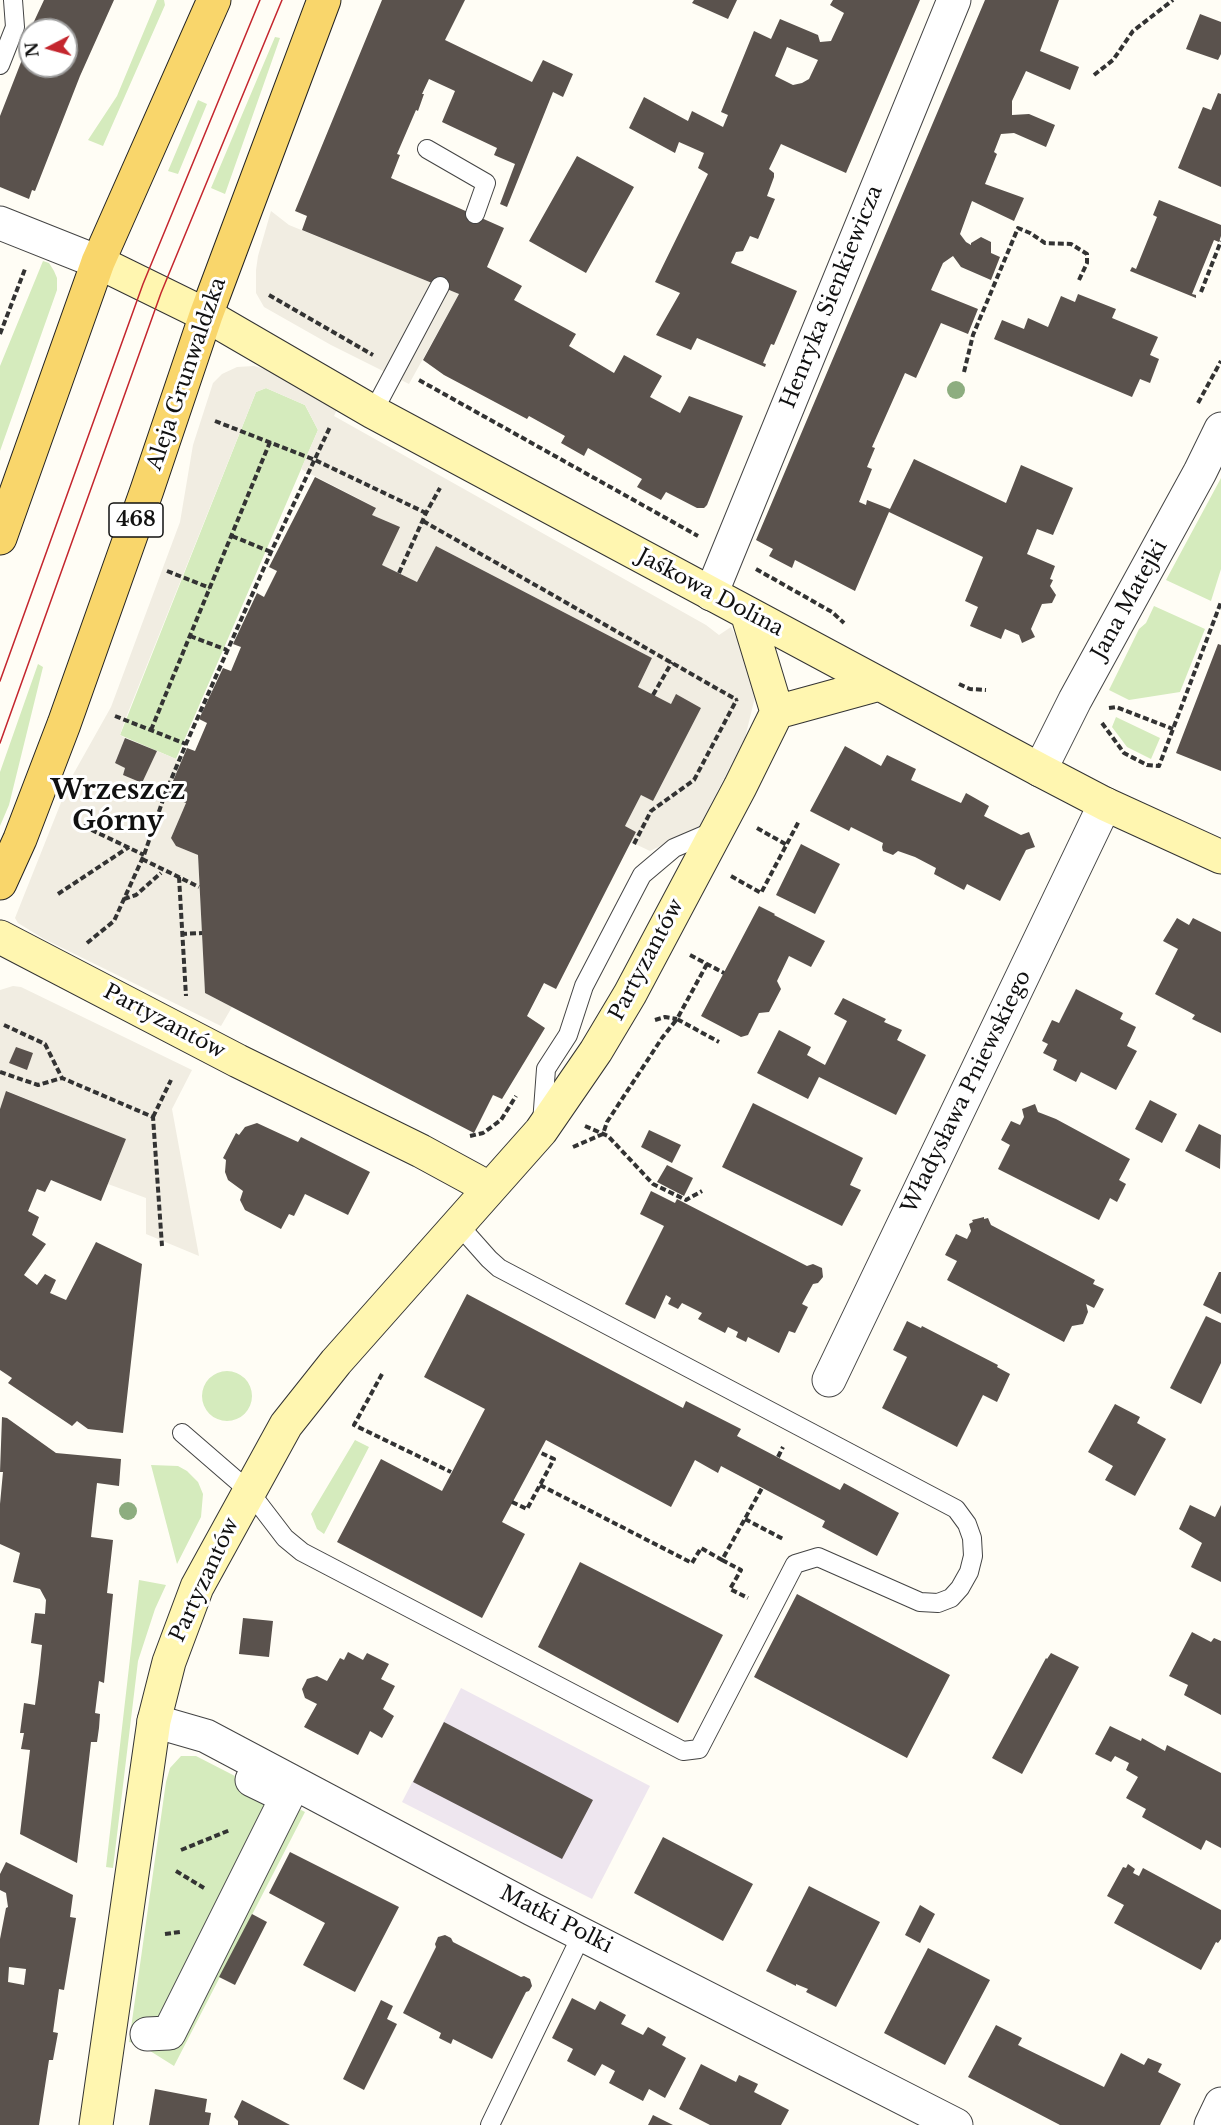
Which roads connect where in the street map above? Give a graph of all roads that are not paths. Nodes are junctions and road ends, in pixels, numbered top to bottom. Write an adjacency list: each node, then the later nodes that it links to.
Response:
1 (13, 0): 5 (lane)
2 (324, 0): 11 (main road, Aleja Grunwaldzka / 468)
3 (954, 0): 15 (street, Henryka Sienkiewicza)
4 (208, 2): 9 (main road)
5 (0, 65)
6 (427, 150): 7 (lane)
7 (475, 214)
8 (0, 223): 9 (street)
9 (98, 262): 11 (street, Jaśkowa Dolina); 14 (main road)
10 (440, 286): 12 (lane)
11 (206, 315): 12 (street, Jaśkowa Dolina); 23 (main road, Aleja Grunwaldzka / 468)
12 (373, 412): 15 (street, Jaśkowa Dolina)
13 (1221, 429): 19 (street, Jana Matejki)
14 (0, 538)
15 (711, 594): 16 (street, Jaśkowa Dolina)
16 (747, 613): 17 (street, Jaśkowa Dolina); 18 (street)
17 (879, 684): 18 (street); 19 (street, Jaśkowa Dolina)
18 (777, 712): 21 (street, Partyzantów)
19 (1040, 770): 20 (street, Jaśkowa Dolina)
20 (1105, 804): 22 (street, Jaśkowa Dolina); 28 (street, Władysława Pniewskiego)
21 (716, 830): 25 (street, Partyzantów); 25 (lane)
22 (1221, 857)
23 (0, 883)
24 (0, 937): 26 (street, Partyzantów)
25 (541, 1131): 26 (street, Partyzantów)
26 (489, 1188): 27 (street, Partyzantów)
27 (457, 1224): 30 (street, Partyzantów); 30 (lane)
28 (829, 1380)
29 (182, 1433): 30 (lane)
30 (249, 1491): 31 (street, Partyzantów)
31 (154, 1721): 33 (street, Matki Polki); 36 (street, Partyzantów)
32 (198, 1753): 34 (street)
33 (582, 1934): 37 (lane); 38 (street, Matki Polki)
34 (147, 2034)
35 (1221, 2104): 39 (street)
36 (96, 2125)
37 (490, 2125)
38 (956, 2125)
39 (1210, 2125)

